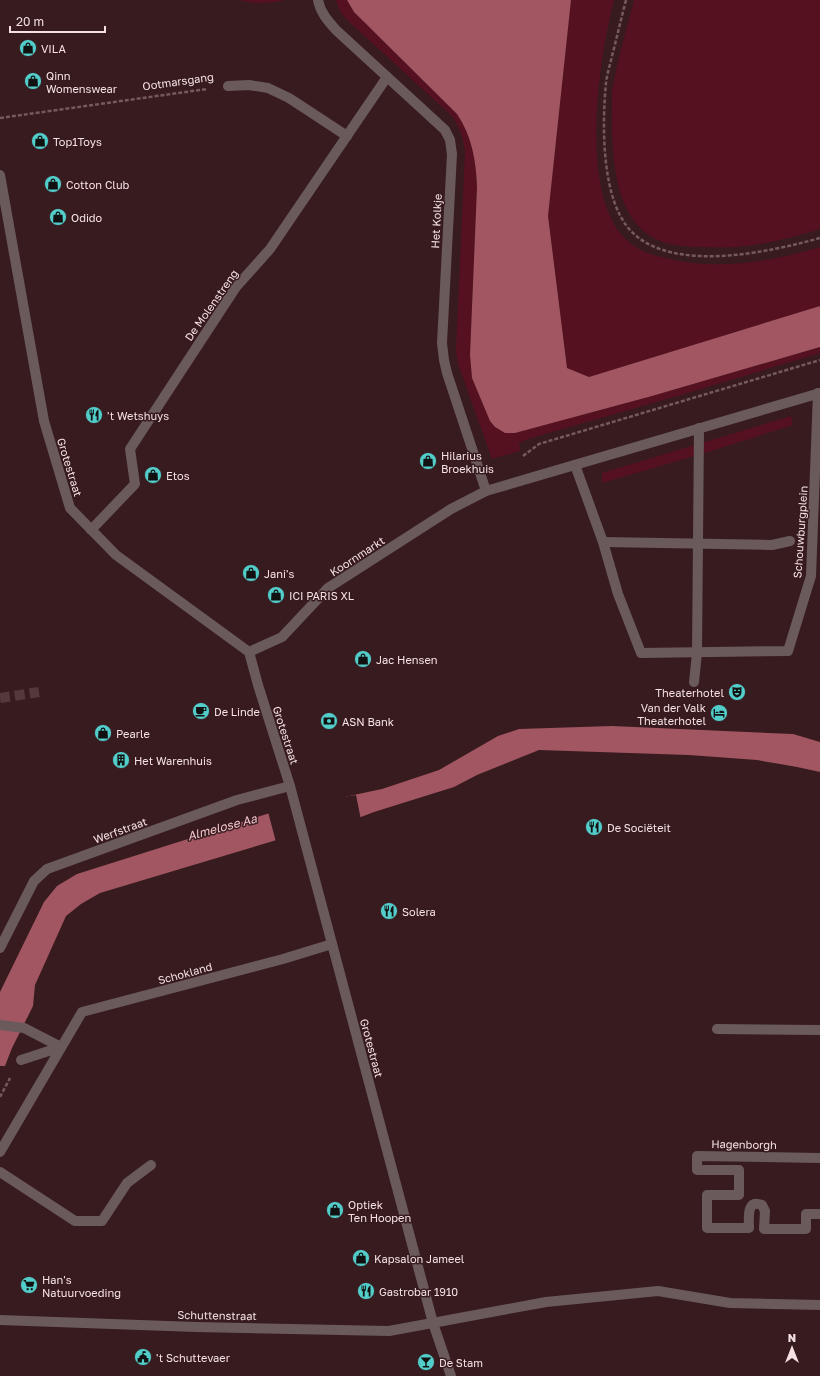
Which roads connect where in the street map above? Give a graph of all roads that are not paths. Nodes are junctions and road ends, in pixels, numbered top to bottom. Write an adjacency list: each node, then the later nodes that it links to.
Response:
1 (318, 0): 2 (street, Het Kolkje)
2 (387, 77): 4 (street, De Molenstreng); 9 (street, Het Kolkje)
3 (228, 86): 4 (street, Ootmarsgang)
4 (347, 136): 10 (street, De Molenstreng)
5 (0, 182): 10 (street, Grotestraat)
6 (819, 393): 7 (street, Schouwburgplein); 15 (street, Schouwburgplein)
7 (699, 428): 8 (street, Schouwburgplein); 13 (street)
8 (575, 465): 9 (street, Schouwburgplein); 12 (street, Schouwburgplein)
9 (486, 491): 14 (street, Koornmarkt)
10 (91, 530): 14 (street, Grotestraat)
11 (790, 541): 13 (street, Schouwburgplein)
12 (603, 542): 13 (street, Schouwburgplein); 15 (street, Schouwburgplein)
13 (697, 544): 15 (street)
14 (250, 652): 17 (street, Grotestraat)
15 (697, 653): 16 (street)
16 (694, 682)
17 (290, 786): 18 (street, Grotestraat); 19 (street, Werfstraat)
18 (332, 944): 23 (street, Schokland); 32 (street, Grotestraat)
19 (0, 948)
20 (0, 1025): 23 (street)
21 (716, 1029): 22 (street)
22 (820, 1030)
23 (62, 1047): 24 (street); 25 (street, Schokland)
24 (21, 1060)
25 (0, 1152)
26 (820, 1158): 29 (street, Hagenborgh)
27 (151, 1165): 28 (street)
28 (0, 1172)
29 (820, 1214)
30 (820, 1305): 32 (street)
31 (0, 1320): 32 (street, Schuttenstraat)
32 (433, 1323): 33 (street, Grotestraat)
33 (451, 1376)

